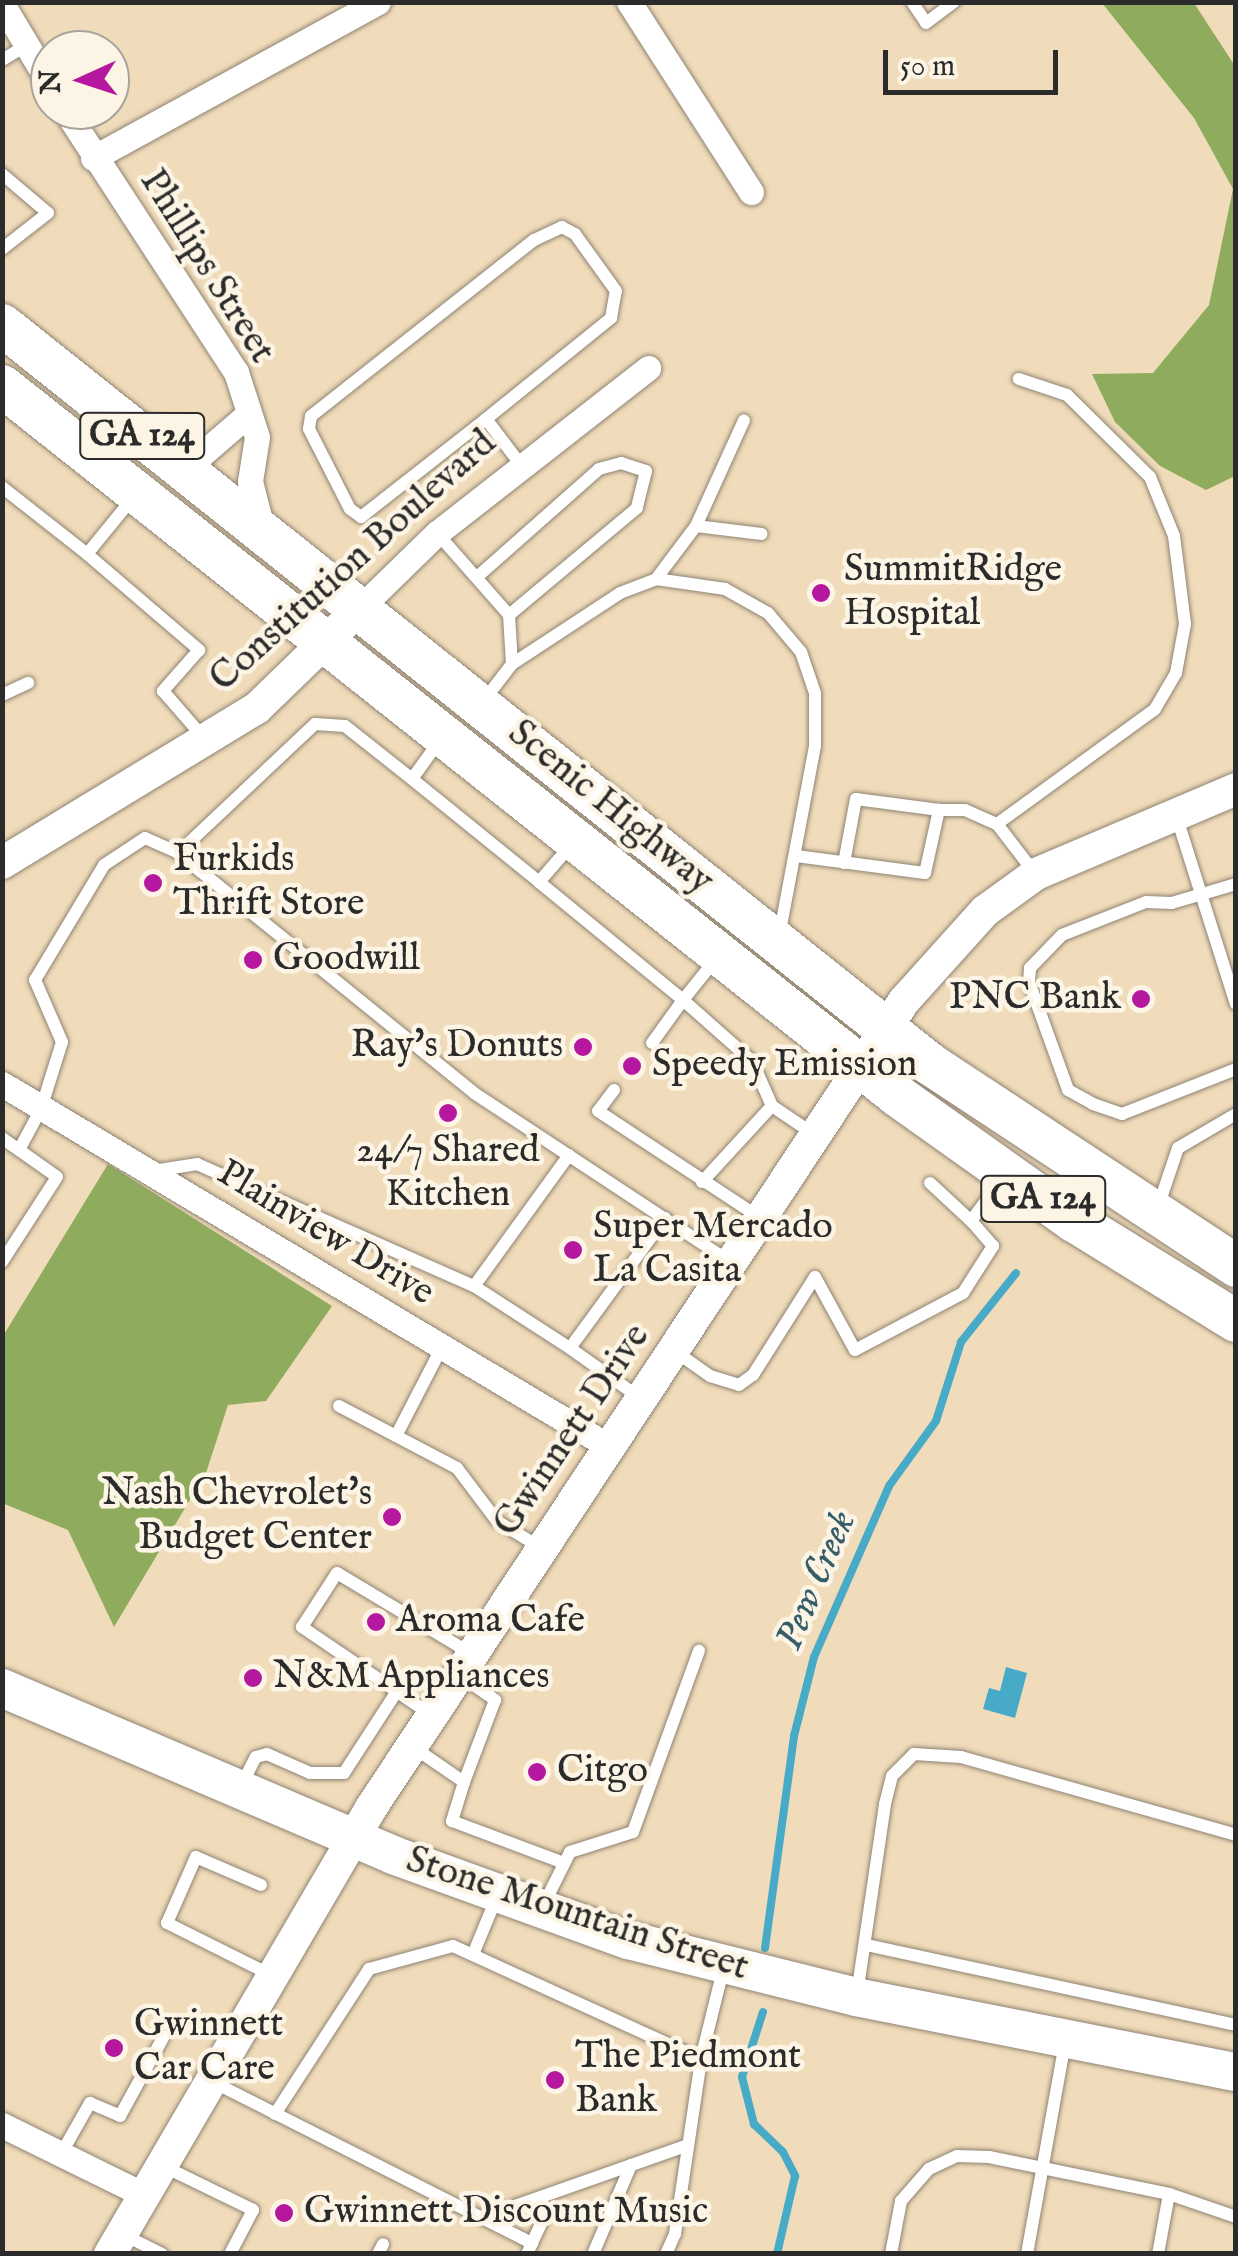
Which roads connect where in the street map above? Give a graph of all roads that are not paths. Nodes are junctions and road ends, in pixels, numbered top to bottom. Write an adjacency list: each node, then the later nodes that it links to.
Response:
1 (378, 2): 10 (street)
2 (630, 2): 12 (street)
3 (912, 2): 4 (lane)
4 (954, 2)
5 (2, 4): 6 (street)
6 (28, 45): 7 (street); 8 (lane)
7 (30, 49)
8 (2, 60)
9 (77, 130): 10 (street, Phillips Street)
10 (93, 158): 18 (street, Phillips Street)
11 (2, 174): 13 (lane)
12 (751, 192)
13 (2, 250)
14 (2, 325): 21 (highway, Scenic Highway / GA 124)
15 (648, 368): 22 (street, Constitution Boulevard)
16 (1019, 379): 45 (lane)
17 (2, 386): 24 (highway, Scenic Highway / GA 124)
18 (246, 416): 21 (street, Phillips Street); 26 (street, Phillips Street)
19 (486, 419): 19 (lane); 22 (lane)
20 (744, 420): 25 (lane)
21 (165, 454): 26 (highway, Scenic Highway / GA 124)
22 (521, 465): 27 (street, Constitution Boulevard)
23 (2, 487): 29 (lane)
24 (136, 493): 29 (lane); 34 (highway, Scenic Highway / GA 124)
25 (696, 526): 28 (lane); 31 (lane)
26 (264, 532): 32 (highway, Scenic Highway / GA 124)
27 (437, 533): 30 (lane); 32 (street, Constitution Boulevard)
28 (762, 534)
29 (86, 554): 40 (lane)
30 (477, 577): 33 (lane); 33 (lane)
31 (656, 579): 35 (lane); 48 (lane)
32 (359, 610): 34 (street, Constitution Boulevard); 38 (highway, Scenic Highway / GA 124)
33 (510, 616): 35 (lane)
34 (330, 643): 39 (highway, Scenic Highway / GA 124); 40 (street, Constitution Boulevard)
35 (512, 664): 38 (lane)
36 (28, 683): 37 (lane)
37 (2, 695)
38 (481, 705): 55 (highway, Scenic Highway / GA 124)
39 (443, 736): 41 (lane); 46 (highway, Scenic Highway / GA 124)
40 (208, 742): 49 (street, Constitution Boulevard)
41 (412, 779): 47 (lane); 52 (lane)
42 (1236, 790): 44 (street, Gwinnett Drive)
43 (938, 810): 45 (lane); 50 (lane); 50 (lane)
44 (1175, 812): 51 (street, Gwinnett Drive); 54 (lane)
45 (997, 824): 51 (lane)
46 (575, 840): 52 (lane); 56 (highway, Scenic Highway / GA 124)
47 (178, 853): 66 (lane); 71 (lane)
48 (796, 856): 50 (lane); 55 (lane)
49 (4, 860)
50 (844, 864)
51 (1036, 874): 59 (street, Gwinnett Drive)
52 (540, 882): 57 (lane)
53 (1236, 884): 54 (lane)
54 (1202, 895): 58 (lane); 62 (lane)
55 (778, 940): 59 (highway, Scenic Highway / GA 124)
56 (720, 954): 57 (lane); 61 (highway, Scenic Highway / GA 124)
57 (683, 1000): 60 (lane); 65 (lane)
58 (1236, 1004)
59 (885, 1029): 61 (street, Gwinnett Drive); 78 (highway, Scenic Highway / GA 124)
60 (652, 1043)
61 (859, 1064): 68 (street, Gwinnett Drive); 73 (highway, Scenic Highway / GA 124)
62 (1236, 1069)
63 (2, 1084): 66 (street, Plainview Drive)
64 (614, 1090): 74 (lane)
65 (772, 1106): 68 (lane); 74 (lane)
66 (42, 1109): 70 (lane); 72 (street, Plainview Drive)
67 (1236, 1114): 78 (lane)
68 (814, 1134): 77 (street, Gwinnett Drive)
69 (2, 1138): 70 (lane)
70 (18, 1150): 80 (lane)
71 (570, 1155): 76 (lane); 83 (lane)
72 (147, 1172): 83 (lane); 85 (street, Plainview Drive)
73 (1006, 1174): 79 (lane); 84 (highway, Scenic Highway / GA 124)
74 (702, 1182): 77 (lane)
75 (930, 1183): 79 (lane)
76 (664, 1218): 81 (lane); 86 (lane)
77 (762, 1218): 81 (street, Gwinnett Drive)
78 (1157, 1218): 82 (highway, Scenic Highway / GA 124)
79 (972, 1220): 87 (lane)
80 (2, 1262)
81 (732, 1263): 87 (street, Gwinnett Drive)
82 (1236, 1266)
83 (474, 1286): 86 (lane)
84 (1236, 1321)
85 (442, 1347): 90 (lane); 91 (street, Plainview Drive)
86 (570, 1348): 88 (lane)
87 (674, 1350): 88 (street, Gwinnett Drive)
88 (642, 1399): 91 (street, Gwinnett Drive)
89 (339, 1406): 90 (lane)
90 (396, 1436): 92 (lane)
91 (610, 1447): 92 (street, Gwinnett Drive)
92 (543, 1549): 94 (street, Gwinnett Drive)
93 (699, 1651): 103 (lane)
94 (466, 1665): 96 (lane); 97 (street, Gwinnett Drive); 99 (lane)
95 (2, 1688): 100 (main road, Stone Mountain Street)
96 (397, 1691): 97 (lane); 100 (lane)
97 (432, 1716): 98 (street, Gwinnett Drive)
98 (412, 1746): 99 (lane); 102 (street, Gwinnett Drive)
99 (464, 1782): 103 (lane)
100 (239, 1791): 102 (main road, Stone Mountain Street)
101 (1236, 1835): 107 (lane)
102 (352, 1838): 105 (main road, Stone Mountain Street); 110 (street, Gwinnett Drive)
103 (564, 1863): 106 (lane)
104 (261, 1885): 110 (lane)
105 (499, 1893): 106 (main road, Stone Mountain Street); 108 (lane)
106 (542, 1908): 109 (main road, Stone Mountain Street)
107 (866, 1944): 111 (lane); 112 (lane)
108 (474, 1952): 115 (lane); 118 (lane)
109 (724, 1967): 111 (main road, Stone Mountain Street); 115 (lane)
110 (271, 1975): 117 (street, Gwinnett Drive)
111 (856, 1997): 114 (main road, Stone Mountain Street)
112 (1236, 2025)
113 (164, 2036): 121 (lane)
114 (1065, 2039): 116 (main road, Stone Mountain Street); 124 (lane)
115 (701, 2059): 120 (lane)
116 (1236, 2072)
117 (209, 2080): 118 (lane); 122 (street, Gwinnett Drive)
118 (276, 2114): 128 (lane)
119 (2, 2125): 121 (street)
120 (688, 2145): 123 (lane); 135 (lane)
121 (61, 2154): 125 (street)
122 (159, 2164): 125 (street, Gwinnett Drive); 133 (lane)
123 (630, 2165): 127 (lane); 134 (lane)
124 (1046, 2168): 126 (lane); 136 (lane); 137 (lane)
125 (142, 2194): 130 (street, Gwinnett Drive)
126 (1169, 2194): 129 (lane); 138 (lane)
127 (541, 2197): 128 (lane); 131 (lane)
128 (480, 2218): 131 (lane)
129 (1236, 2218)
130 (115, 2243): 132 (lane)
131 (530, 2248)
132 (162, 2254)
133 (230, 2254)
134 (592, 2254)
135 (666, 2254)
136 (891, 2254)
137 (1027, 2254)
138 (1158, 2254)

